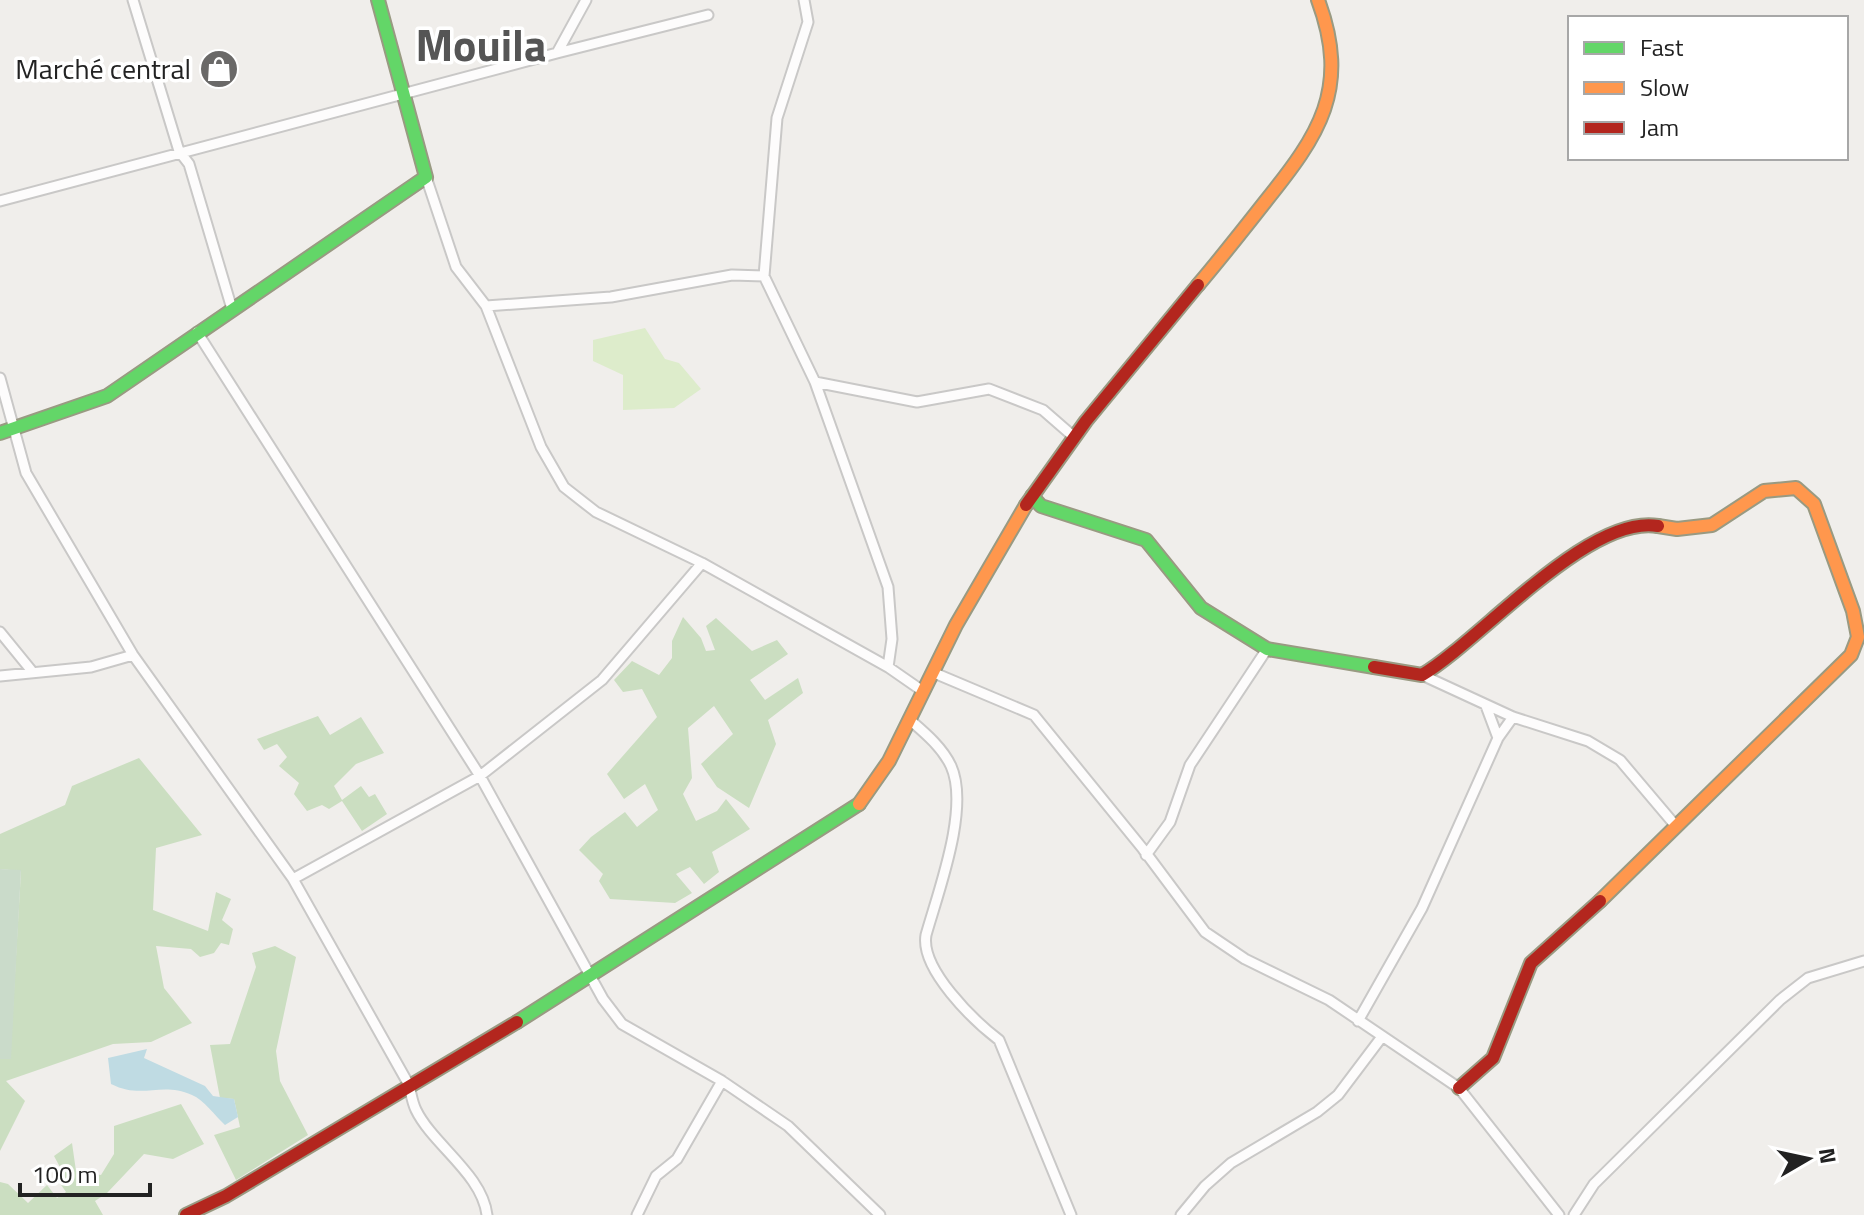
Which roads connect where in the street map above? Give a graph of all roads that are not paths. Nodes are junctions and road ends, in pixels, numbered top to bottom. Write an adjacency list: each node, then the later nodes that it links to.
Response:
1 (133, 0): 9 (street)
2 (378, 0): 8 (street)
3 (586, 0): 7 (street)
4 (804, 0): 12 (street)
5 (1318, 0): 20 (street)
6 (708, 15): 7 (street)
7 (557, 53): 8 (street)
8 (403, 93): 9 (street); 10 (street)
9 (179, 151): 11 (street); 14 (street)
10 (426, 177): 13 (street); 14 (street)
11 (0, 201)
12 (764, 276): 13 (street); 17 (street)
13 (486, 306): 22 (street)
14 (232, 309): 15 (street)
15 (197, 332): 18 (street); 36 (street)
16 (0, 378): 18 (street)
17 (815, 382): 20 (street); 26 (street)
18 (15, 431): 19 (street); 25 (street)
19 (0, 433)
20 (1074, 437): 21 (street)
21 (1032, 496): 24 (street); 28 (street)
22 (702, 563): 26 (street); 36 (street)
23 (0, 632): 27 (street)
24 (1267, 649): 29 (street); 38 (street)
25 (133, 655): 27 (street); 39 (street)
26 (888, 667): 31 (street)
27 (31, 670): 30 (street)
28 (932, 672): 31 (street); 38 (street)
29 (1422, 675): 32 (street); 37 (street)
30 (0, 676)
31 (924, 692): 34 (street)
32 (1486, 706): 33 (street); 35 (street)
33 (1513, 717): 35 (street); 37 (street)
34 (910, 720): 41 (street); 51 (street)
35 (1498, 738): 42 (street)
36 (480, 776): 39 (street); 41 (street)
37 (1675, 825): 46 (street)
38 (1146, 855): 42 (street)
39 (293, 879): 45 (street)
40 (1864, 961): 54 (street)
41 (592, 977): 44 (street); 45 (street)
42 (1358, 1021): 43 (street)
43 (1381, 1038): 46 (street); 52 (street)
44 (722, 1081): 49 (street); 50 (street)
45 (409, 1085): 47 (street); 48 (street)
46 (1459, 1088): 53 (street)
47 (186, 1215)
48 (487, 1215)
49 (637, 1215)
50 (880, 1215)
51 (1071, 1215)
52 (1181, 1215)
53 (1559, 1215)
54 (1574, 1215)

